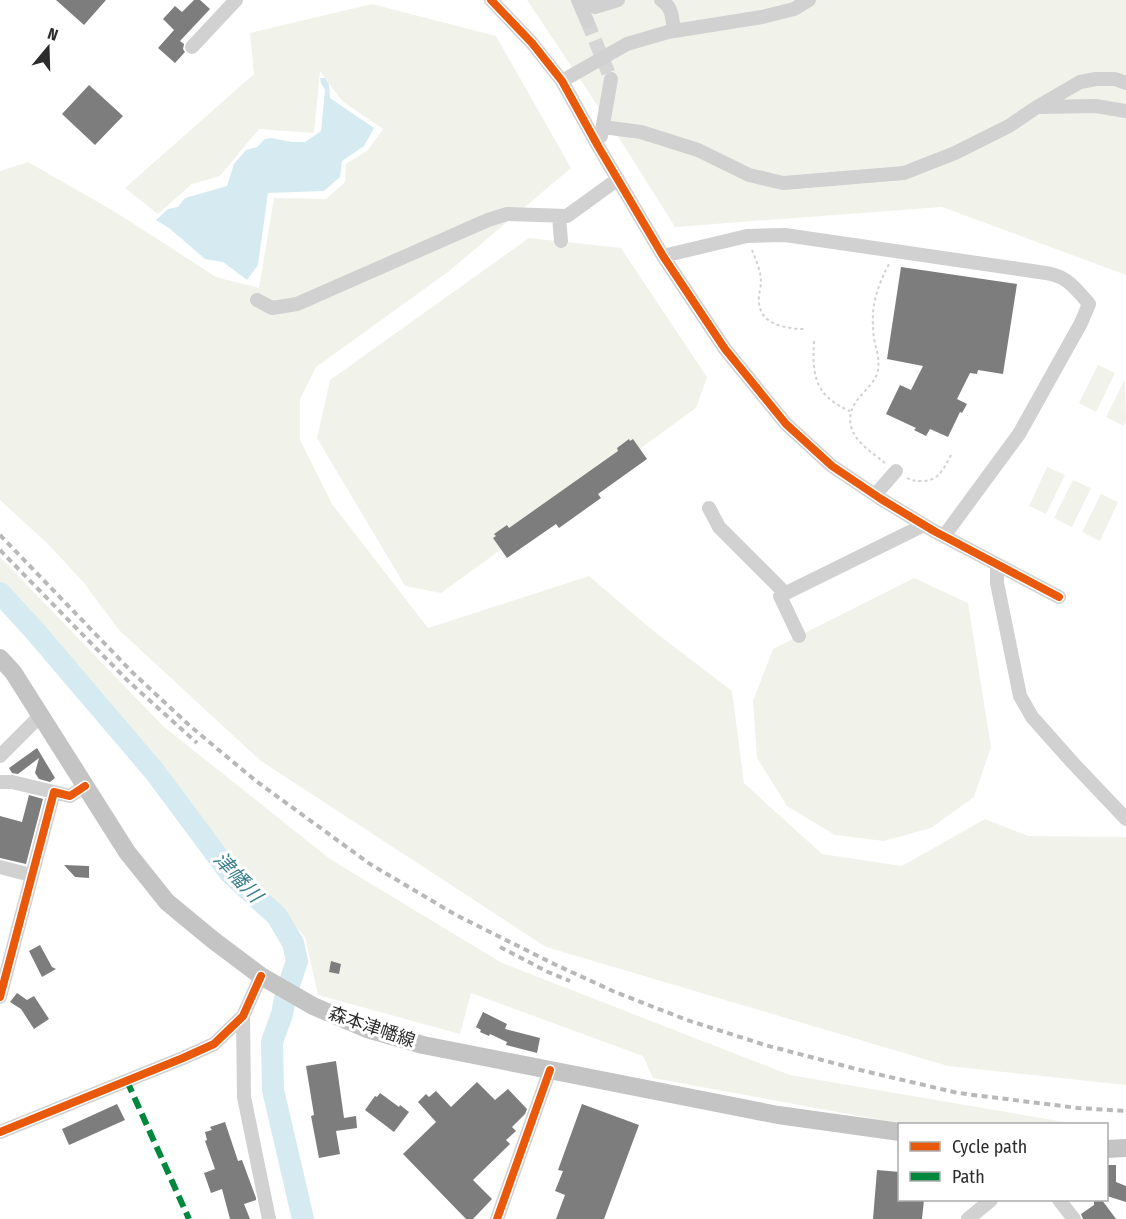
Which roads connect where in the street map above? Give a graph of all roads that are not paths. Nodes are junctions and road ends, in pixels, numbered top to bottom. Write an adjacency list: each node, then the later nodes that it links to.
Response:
1 (236, 0): 9 (street)
2 (491, 0): 11 (street)
3 (580, 0): 4 (street); 7 (street)
4 (618, 0)
5 (661, 0): 8 (street)
6 (809, 0): 8 (street)
7 (587, 21)
8 (674, 32): 11 (street)
9 (192, 47)
10 (611, 79): 15 (street)
11 (562, 81): 16 (street)
12 (1126, 83): 13 (street)
13 (1037, 107): 14 (street); 15 (street)
14 (1126, 111)
15 (603, 127): 16 (street)
16 (598, 146): 17 (street)
17 (618, 179): 18 (street); 20 (street)
18 (559, 216): 19 (street); 21 (street)
19 (561, 241)
20 (663, 255): 23 (street); 26 (street)
21 (257, 300)
22 (896, 471): 23 (street)
23 (875, 495): 25 (street)
24 (709, 508): 28 (street)
25 (924, 525): 26 (street); 28 (street)
26 (944, 536): 27 (street)
27 (997, 565): 29 (street); 37 (street)
28 (785, 593): 30 (street)
29 (1059, 597)
30 (799, 636)
31 (0, 658): 32 (main road, 森本津幡線)
32 (40, 716): 33 (street); 35 (main road, 森本津幡線)
33 (1, 753)
34 (0, 782): 36 (street)
35 (85, 786): 36 (street); 40 (main road, 森本津幡線)
36 (54, 792): 41 (street)
37 (1126, 819)
38 (0, 867): 39 (street)
39 (23, 873)
40 (261, 976): 42 (street); 43 (main road, 森本津幡線)
41 (0, 997)
42 (243, 1016): 44 (street); 50 (street)
43 (550, 1070): 45 (main road, 森本津幡線); 51 (street)
44 (0, 1132)
45 (898, 1132)
46 (1126, 1148): 47 (main road)
47 (1108, 1149)
48 (990, 1201): 52 (street)
49 (1060, 1201): 53 (street)
50 (269, 1219)
51 (497, 1219)
52 (968, 1219)
53 (1074, 1219)

